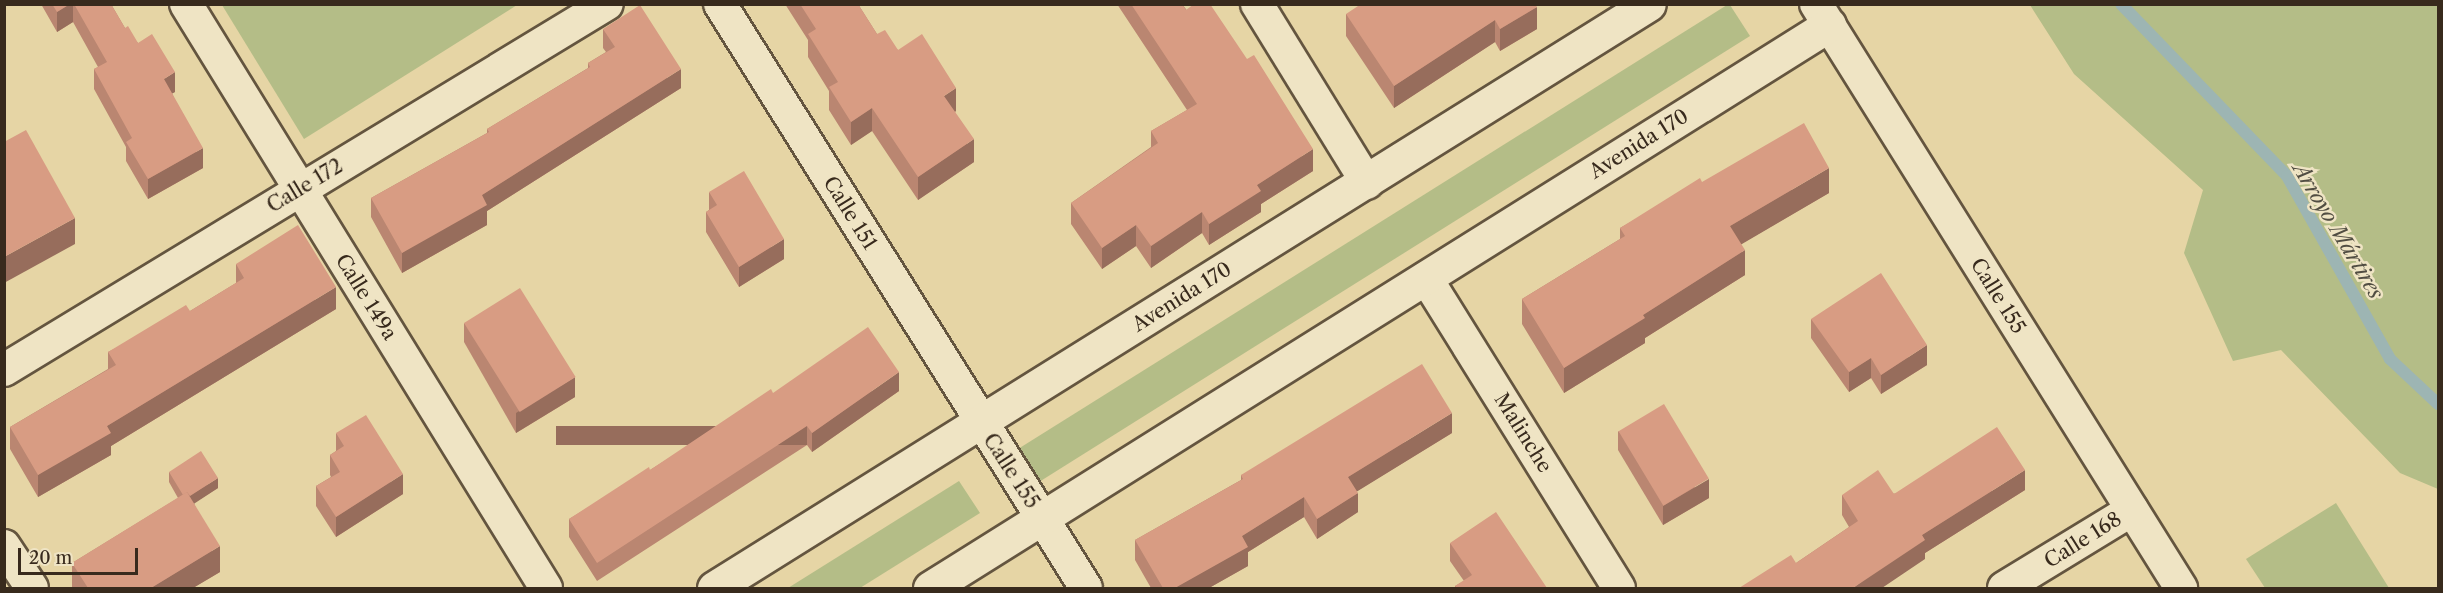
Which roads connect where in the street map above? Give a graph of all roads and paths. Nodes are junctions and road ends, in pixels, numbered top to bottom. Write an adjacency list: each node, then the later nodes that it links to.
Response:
1 (186, 4): 8 (street, Calle 149a)
2 (607, 4): 8 (street, Calle 172)
3 (720, 4): 11 (street, Calle 151)
4 (1257, 4): 7 (street)
5 (1649, 4): 7 (street, Avenida 170)
6 (1822, 15): 9 (street, Avenida 170); 12 (street, Calle 155)
7 (1367, 183): 11 (street, Avenida 170)
8 (299, 190): 10 (street, Calle 172); 16 (street, Calle 149a)
9 (1426, 278): 13 (street, Avenida 170); 20 (street, Malinche)
10 (4, 370)
11 (979, 422): 13 (street, Calle 155); 17 (street, Avenida 170)
12 (2132, 510): 21 (street, Calle 168); 22 (street, Calle 155)
13 (1042, 520): 18 (street, Avenida 170); 19 (street)
14 (4, 546): 15 (street)
15 (32, 588)
16 (546, 588)
17 (714, 588)
18 (930, 588)
19 (1086, 588)
20 (1619, 588)
21 (2004, 588)
22 (2181, 588)

